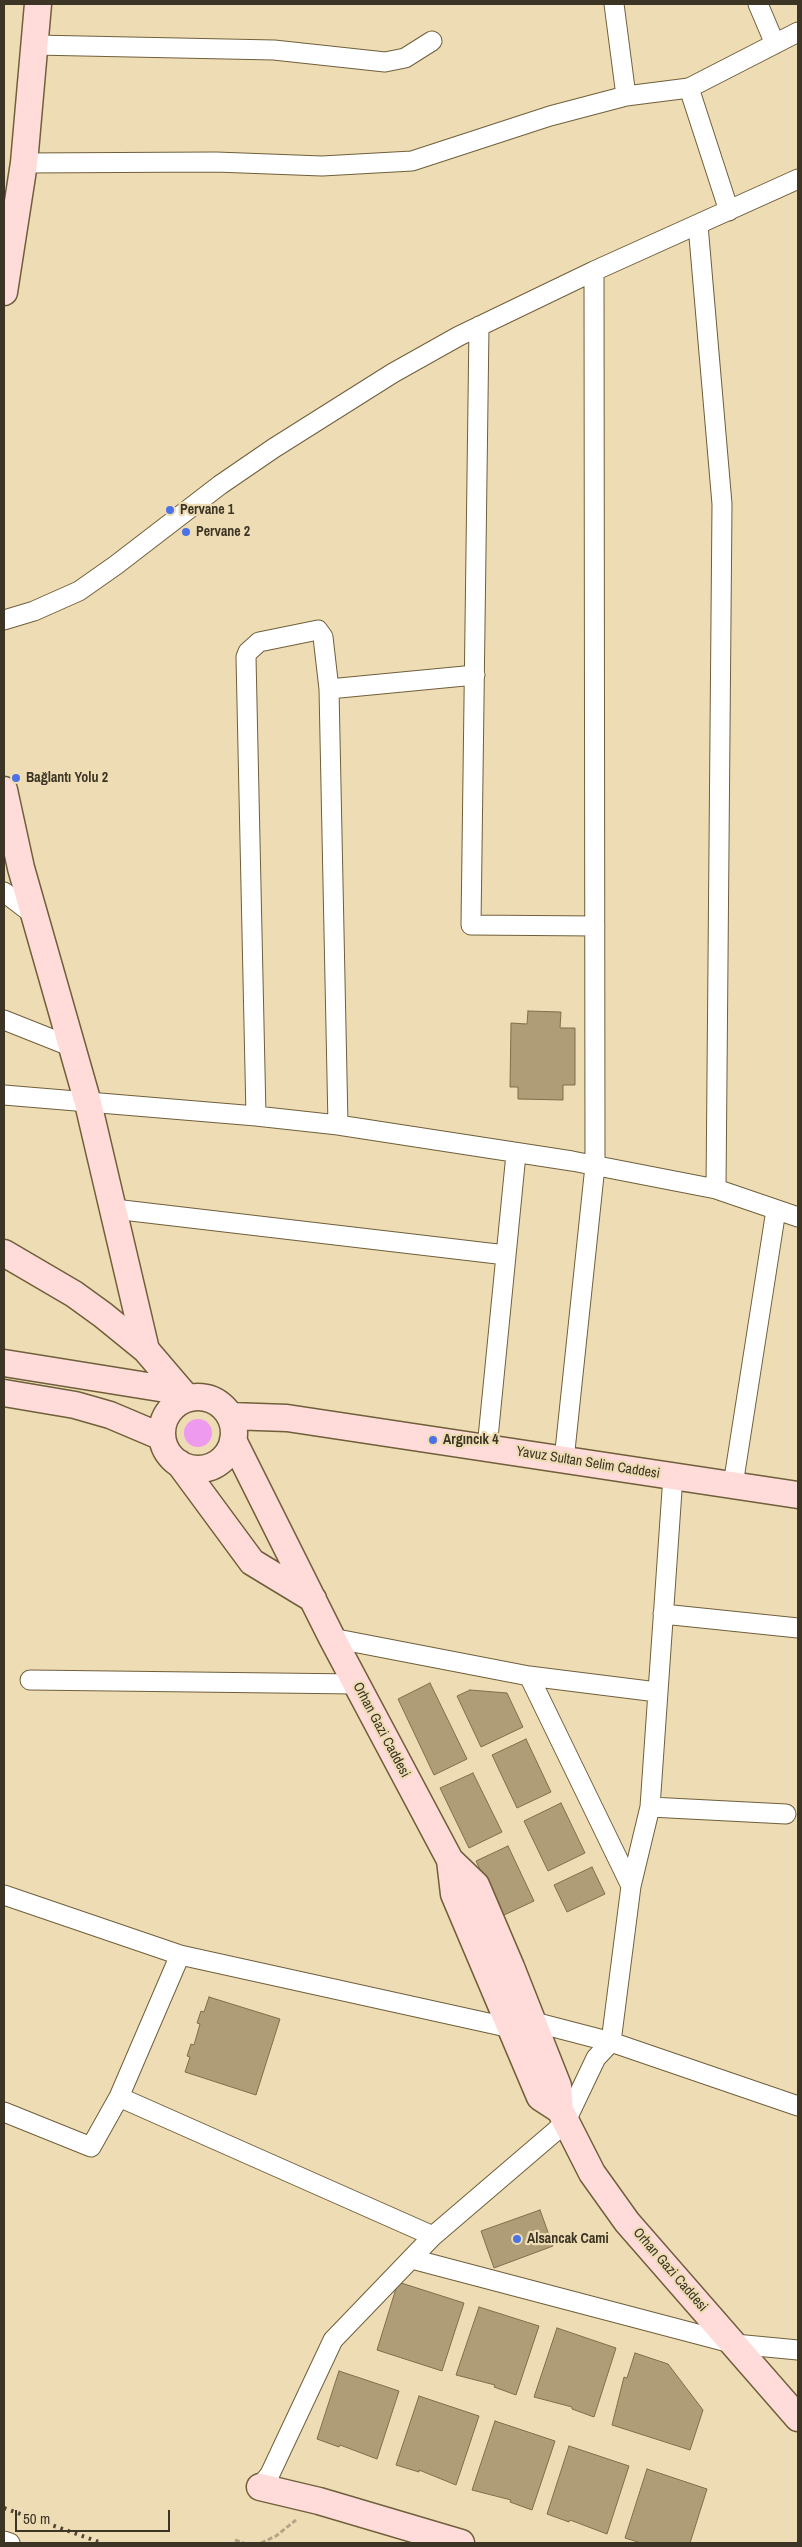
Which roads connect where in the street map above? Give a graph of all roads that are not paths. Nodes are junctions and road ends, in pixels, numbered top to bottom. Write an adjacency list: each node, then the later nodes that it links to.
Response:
1 (38, 4): 7 (street)
2 (614, 4): 9 (street)
3 (758, 4): 6 (street)
4 (798, 32): 6 (street)
5 (432, 41): 7 (street)
6 (775, 44): 8 (street)
7 (35, 45): 10 (street)
8 (689, 88): 9 (street); 12 (street)
9 (626, 96): 10 (street)
10 (24, 163): 15 (street)
11 (798, 179): 12 (street)
12 (729, 211): 13 (street)
13 (698, 225): 14 (street); 32 (street)
14 (594, 270): 16 (street); 23 (street)
15 (4, 285)
16 (479, 326): 17 (street); 18 (street)
17 (4, 620)
18 (474, 675): 19 (street); 23 (street)
19 (329, 689): 28 (street); 29 (street)
20 (4, 790): 22 (street)
21 (4, 892): 22 (street)
22 (34, 915): 25 (street)
23 (595, 926): 31 (street)
24 (4, 1020): 25 (street)
25 (72, 1046): 27 (street)
26 (4, 1095): 27 (street)
27 (88, 1103): 28 (street); 33 (street)
28 (256, 1116): 29 (street)
29 (338, 1125): 30 (street)
30 (516, 1154): 31 (street); 37 (street)
31 (595, 1166): 32 (street); 45 (street)
32 (716, 1189): 34 (street)
33 (114, 1210): 37 (street); 38 (street)
34 (776, 1210): 35 (street); 48 (street)
35 (798, 1217)
36 (4, 1253): 38 (street)
37 (506, 1255): 44 (street)
38 (146, 1350): 41 (street)
39 (4, 1364): 41 (street)
40 (4, 1393): 43 (street)
41 (184, 1399): 42 (street); 43 (street)
42 (231, 1428): 44 (street, Yavuz Sultan Selim Caddesi); 46 (street); 50 (street, Orhan Gazi Caddesi)
43 (162, 1437): 46 (street)
44 (487, 1448): 45 (street, Yavuz Sultan Selim Caddesi)
45 (564, 1460): 47 (street, Yavuz Sultan Selim Caddesi)
46 (179, 1463): 50 (street)
47 (673, 1476): 48 (street, Yavuz Sultan Selim Caddesi); 51 (street)
48 (733, 1485): 49 (street, Yavuz Sultan Selim Caddesi)
49 (798, 1495)
50 (313, 1599): 53 (street, Orhan Gazi Caddesi)
51 (663, 1614): 52 (street); 57 (street)
52 (798, 1628)
53 (332, 1638): 54 (street); 56 (street, Orhan Gazi Caddesi)
54 (530, 1676): 57 (street); 60 (street)
55 (30, 1680): 56 (street)
56 (356, 1684): 63 (street, Orhan Gazi Caddesi)
57 (657, 1692): 58 (street)
58 (650, 1807): 59 (street); 60 (street)
59 (786, 1814)
60 (631, 1886): 64 (street)
61 (4, 1895): 62 (street)
62 (180, 1955): 63 (street); 65 (street)
63 (522, 2025): 64 (street); 68 (street, Orhan Gazi Caddesi)
64 (611, 2042): 66 (street); 68 (street)
65 (119, 2097): 67 (street); 69 (street)
66 (798, 2106)
67 (4, 2112)
68 (562, 2116): 69 (street); 71 (street, Orhan Gazi Caddesi)
69 (433, 2236): 70 (street)
70 (412, 2259): 71 (street); 74 (street)
71 (735, 2344): 72 (street); 73 (street, Orhan Gazi Caddesi)
72 (798, 2350)
73 (798, 2418)
74 (260, 2487): 77 (street)
75 (4, 2541): 76 (street)
76 (10, 2543)
77 (461, 2543)

